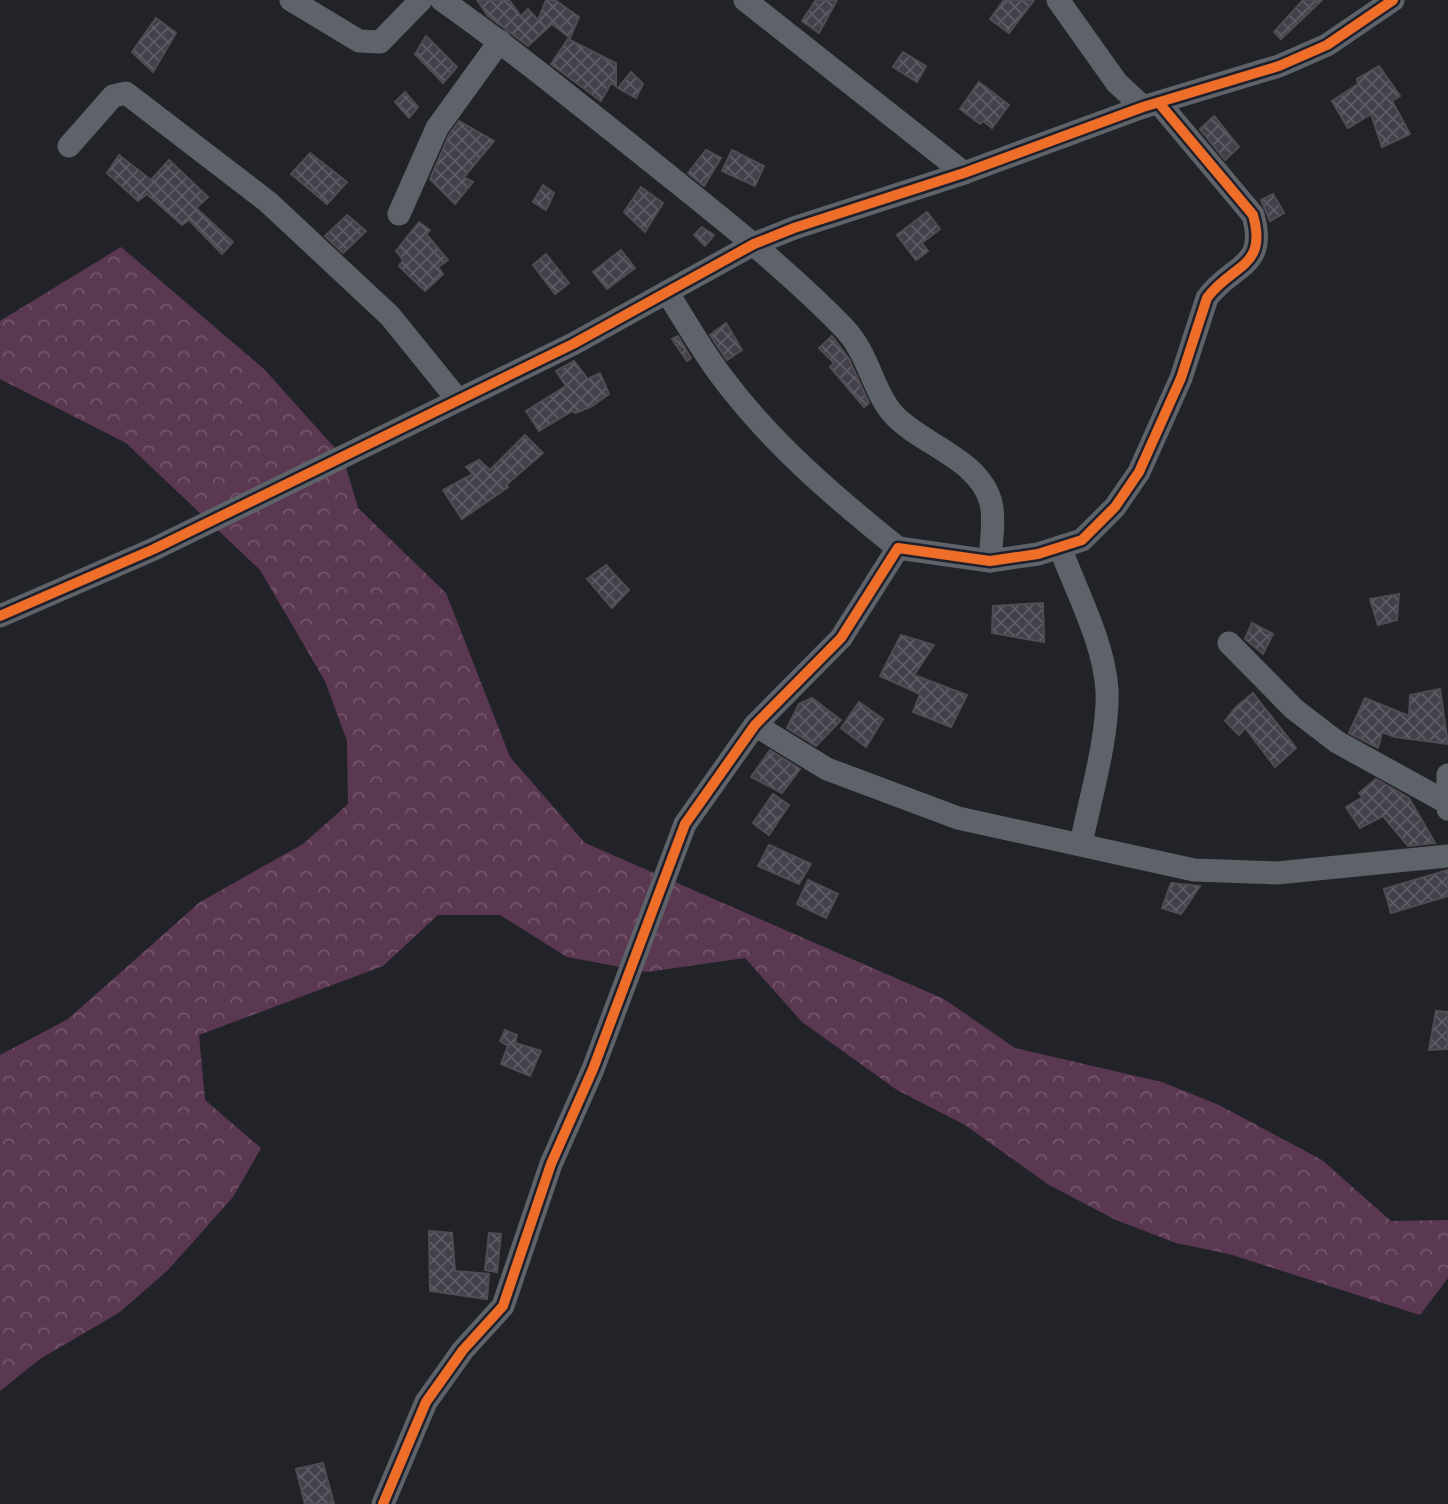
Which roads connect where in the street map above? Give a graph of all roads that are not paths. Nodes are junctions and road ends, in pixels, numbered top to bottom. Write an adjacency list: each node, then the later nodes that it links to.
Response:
1 (291, 0): 2 (street)
2 (421, 0)
3 (442, 0): 7 (street)
4 (745, 0): 10 (street)
5 (1058, 0): 8 (street)
6 (1392, 0): 8 (street)
7 (500, 41): 11 (street); 12 (street)
8 (1151, 105): 10 (street); 15 (street)
9 (69, 146): 14 (street)
10 (964, 173): 12 (street)
11 (399, 214)
12 (754, 244): 13 (street); 17 (street)
13 (667, 292): 14 (street); 16 (street)
14 (458, 401): 18 (street)
15 (1060, 547): 17 (street); 23 (street)
16 (898, 548): 17 (street); 20 (street)
17 (990, 561)
18 (0, 617)
19 (1229, 643): 22 (street)
20 (755, 725): 23 (street); 25 (street)
21 (1448, 775): 22 (street)
22 (1447, 806)
23 (1081, 844): 24 (street)
24 (1448, 856)
25 (383, 1504)

